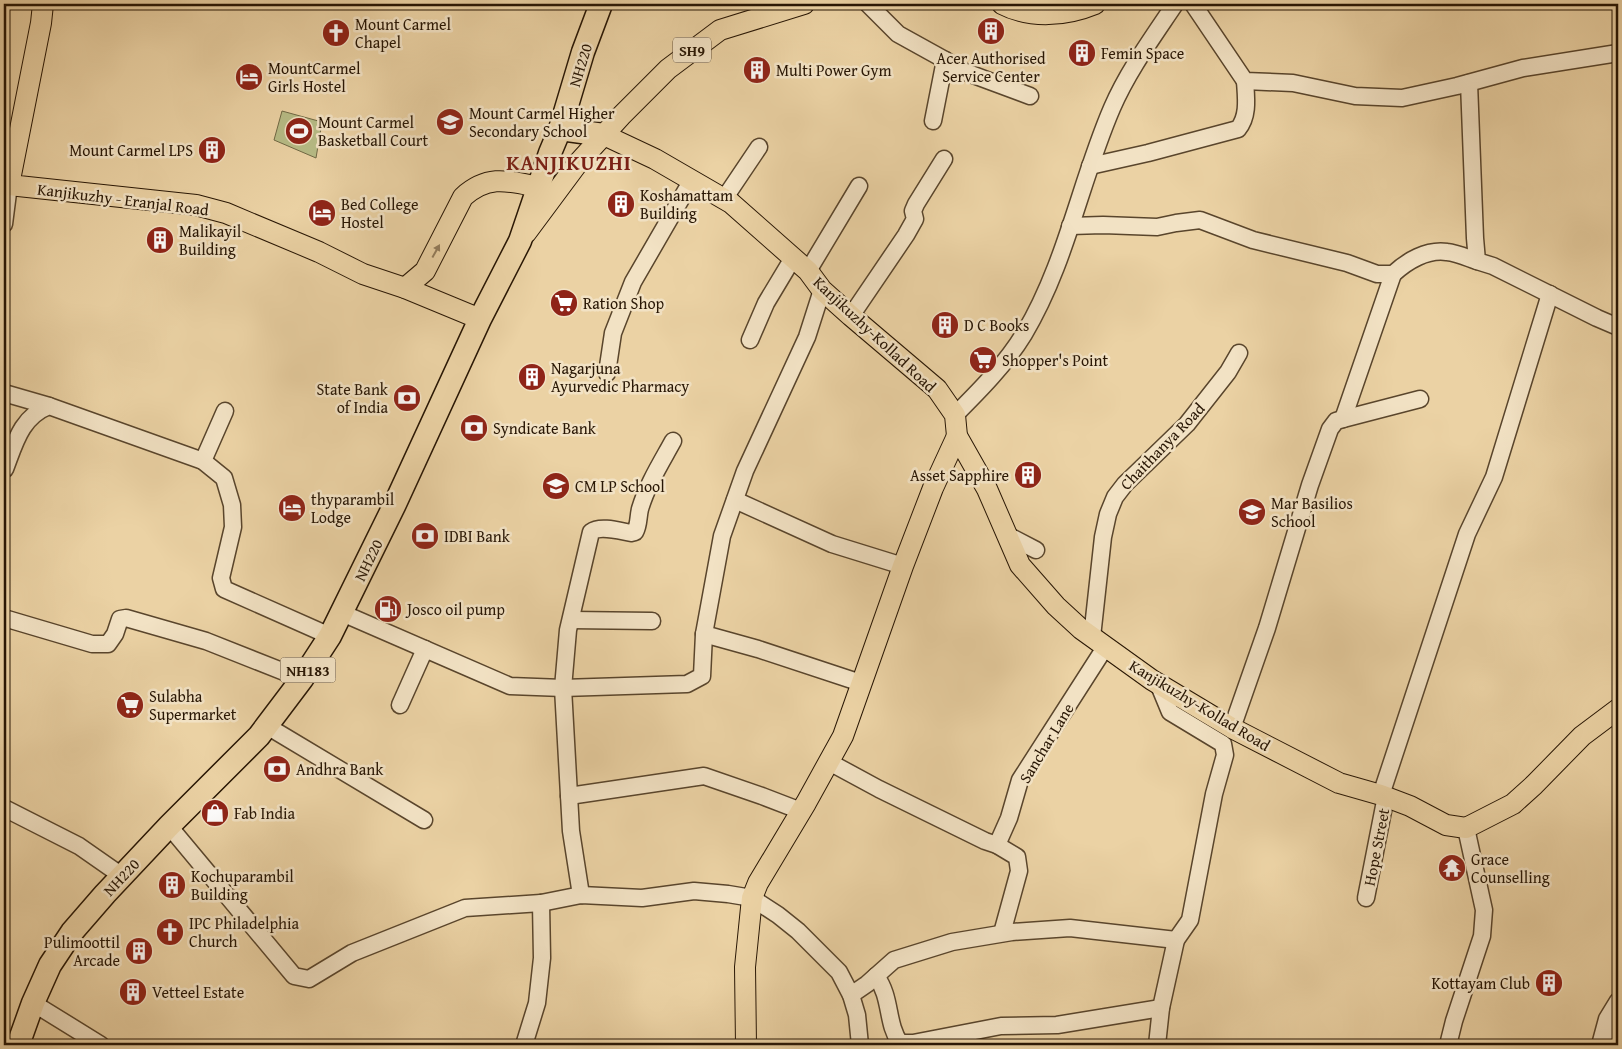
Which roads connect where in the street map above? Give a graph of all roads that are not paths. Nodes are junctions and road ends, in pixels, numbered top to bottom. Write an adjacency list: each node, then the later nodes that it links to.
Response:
1 (43, 4): 21 (main road)
2 (601, 4): 15 (highway, NH220 / NH183)
3 (804, 4): 16 (main road, SH9)
4 (868, 4): 10 (street)
5 (1002, 4): 6 (main road)
6 (1095, 4)
7 (1175, 4): 19 (street)
8 (1193, 4): 11 (street)
9 (1618, 53): 12 (street)
10 (945, 60): 13 (street); 14 (street)
11 (1245, 81): 12 (street); 19 (street)
12 (1469, 83): 28 (street)
13 (1030, 96)
14 (933, 121)
15 (560, 129): 16 (highway); 23 (highway, NH220 / NH183)
16 (604, 135): 20 (main road, Kanjikuzhy-Kollad Road); 27 (main road)
17 (759, 147): 24 (street)
18 (944, 159): 34 (street)
19 (1090, 166): 26 (street)
20 (692, 180): 24 (main road, Kanjikuzhy-Kollad Road); 39 (street)
21 (6, 184): 25 (street); 31 (main road, Kanjikuzhy - Eranjal Road)
22 (859, 186): 29 (street)
23 (539, 187): 27 (highway, NH220 / NH183); 31 (main road, one-way to 23)
24 (724, 199): 29 (main road, Kanjikuzhy-Kollad Road)
25 (4, 224)
26 (1070, 226): 30 (street); 44 (street)
27 (520, 241): 35 (highway, NH220 / NH183)
28 (1478, 261): 30 (street); 33 (street)
29 (800, 264): 32 (main road, Kanjikuzhy-Kollad Road); 37 (street)
30 (1393, 274): 45 (street)
31 (405, 288): 35 (main road, Kanjikuzhy - Eranjal Road)
32 (822, 290): 34 (main road, Kanjikuzhy-Kollad Road); 50 (street)
33 (1550, 294): 36 (street); 72 (street, Hope Street)
34 (851, 316): 44 (main road, Kanjikuzhy-Kollad Road)
35 (480, 319): 54 (highway, NH220 / NH183)
36 (1618, 327)
37 (750, 340)
38 (1239, 353): 60 (street, Chaithanya Road)
39 (607, 373)
40 (4, 393): 42 (street)
41 (1420, 400): 45 (street)
42 (49, 406): 48 (street); 49 (street)
43 (225, 411): 48 (street)
44 (955, 415): 46 (main road, Kanjikuzhy-Kollad Road)
45 (1342, 419): 69 (street)
46 (956, 436): 51 (main road, Kanjikuzhy-Kollad Road); 53 (main road)
47 (673, 442): 56 (street)
48 (203, 461): 59 (street)
49 (5, 468)
50 (735, 500): 53 (street); 58 (street)
51 (1009, 536): 52 (street); 60 (main road, Kanjikuzhy-Kollad Road)
52 (1036, 550)
53 (903, 566): 63 (main road)
54 (342, 613): 59 (highway, NH220 / NH183); 61 (street)
55 (4, 618): 62 (street)
56 (570, 620): 57 (street); 65 (street)
57 (652, 620)
58 (704, 634): 63 (street); 65 (street)
59 (330, 636): 62 (highway, NH220 / NH183)
60 (1099, 642): 64 (main road, Kanjikuzhy-Kollad Road); 78 (street, Sanchar Lane)
61 (425, 649): 65 (street); 66 (street)
62 (302, 679): 68 (highway, NH220 / NH183)
63 (861, 683): 70 (main road)
64 (1158, 684): 69 (main road, Kanjikuzhy-Kollad Road); 85 (street)
65 (563, 688): 71 (street)
66 (400, 705)
67 (1618, 709): 77 (main road)
68 (267, 726): 75 (street); 76 (highway, NH220 / NH183)
69 (1232, 728): 72 (main road, Kanjikuzhy-Kollad Road)
70 (829, 762): 74 (main road); 78 (street)
71 (569, 796): 74 (street); 80 (street)
72 (1383, 796): 77 (main road, Kanjikuzhy-Kollad Road); 82 (street, Hope Street)
73 (4, 808): 79 (street)
74 (801, 811): 81 (main road)
75 (424, 820)
76 (169, 826): 79 (highway, NH220 / NH183); 83 (street)
77 (1466, 828): 98 (street)
78 (998, 845): 84 (street)
79 (122, 876): 89 (highway, NH220 / NH183)
80 (581, 895): 81 (street); 83 (street)
81 (752, 898): 87 (street); 95 (main road)
82 (1366, 898)
83 (541, 903): 94 (street)
84 (1002, 933): 85 (street); 86 (street)
85 (1176, 940): 90 (street)
86 (876, 976): 87 (street); 90 (street)
87 (852, 995): 96 (street)
88 (1618, 1001): 99 (street)
89 (34, 1003): 92 (highway, NH220 / NH183); 93 (street)
90 (1161, 1008): 97 (street)
91 (1618, 1027): 100 (street)
92 (18, 1045)
93 (101, 1045)
94 (524, 1045)
95 (746, 1045)
96 (860, 1045)
97 (1157, 1045)
98 (1448, 1045)
99 (1600, 1045)
100 (1616, 1045)

